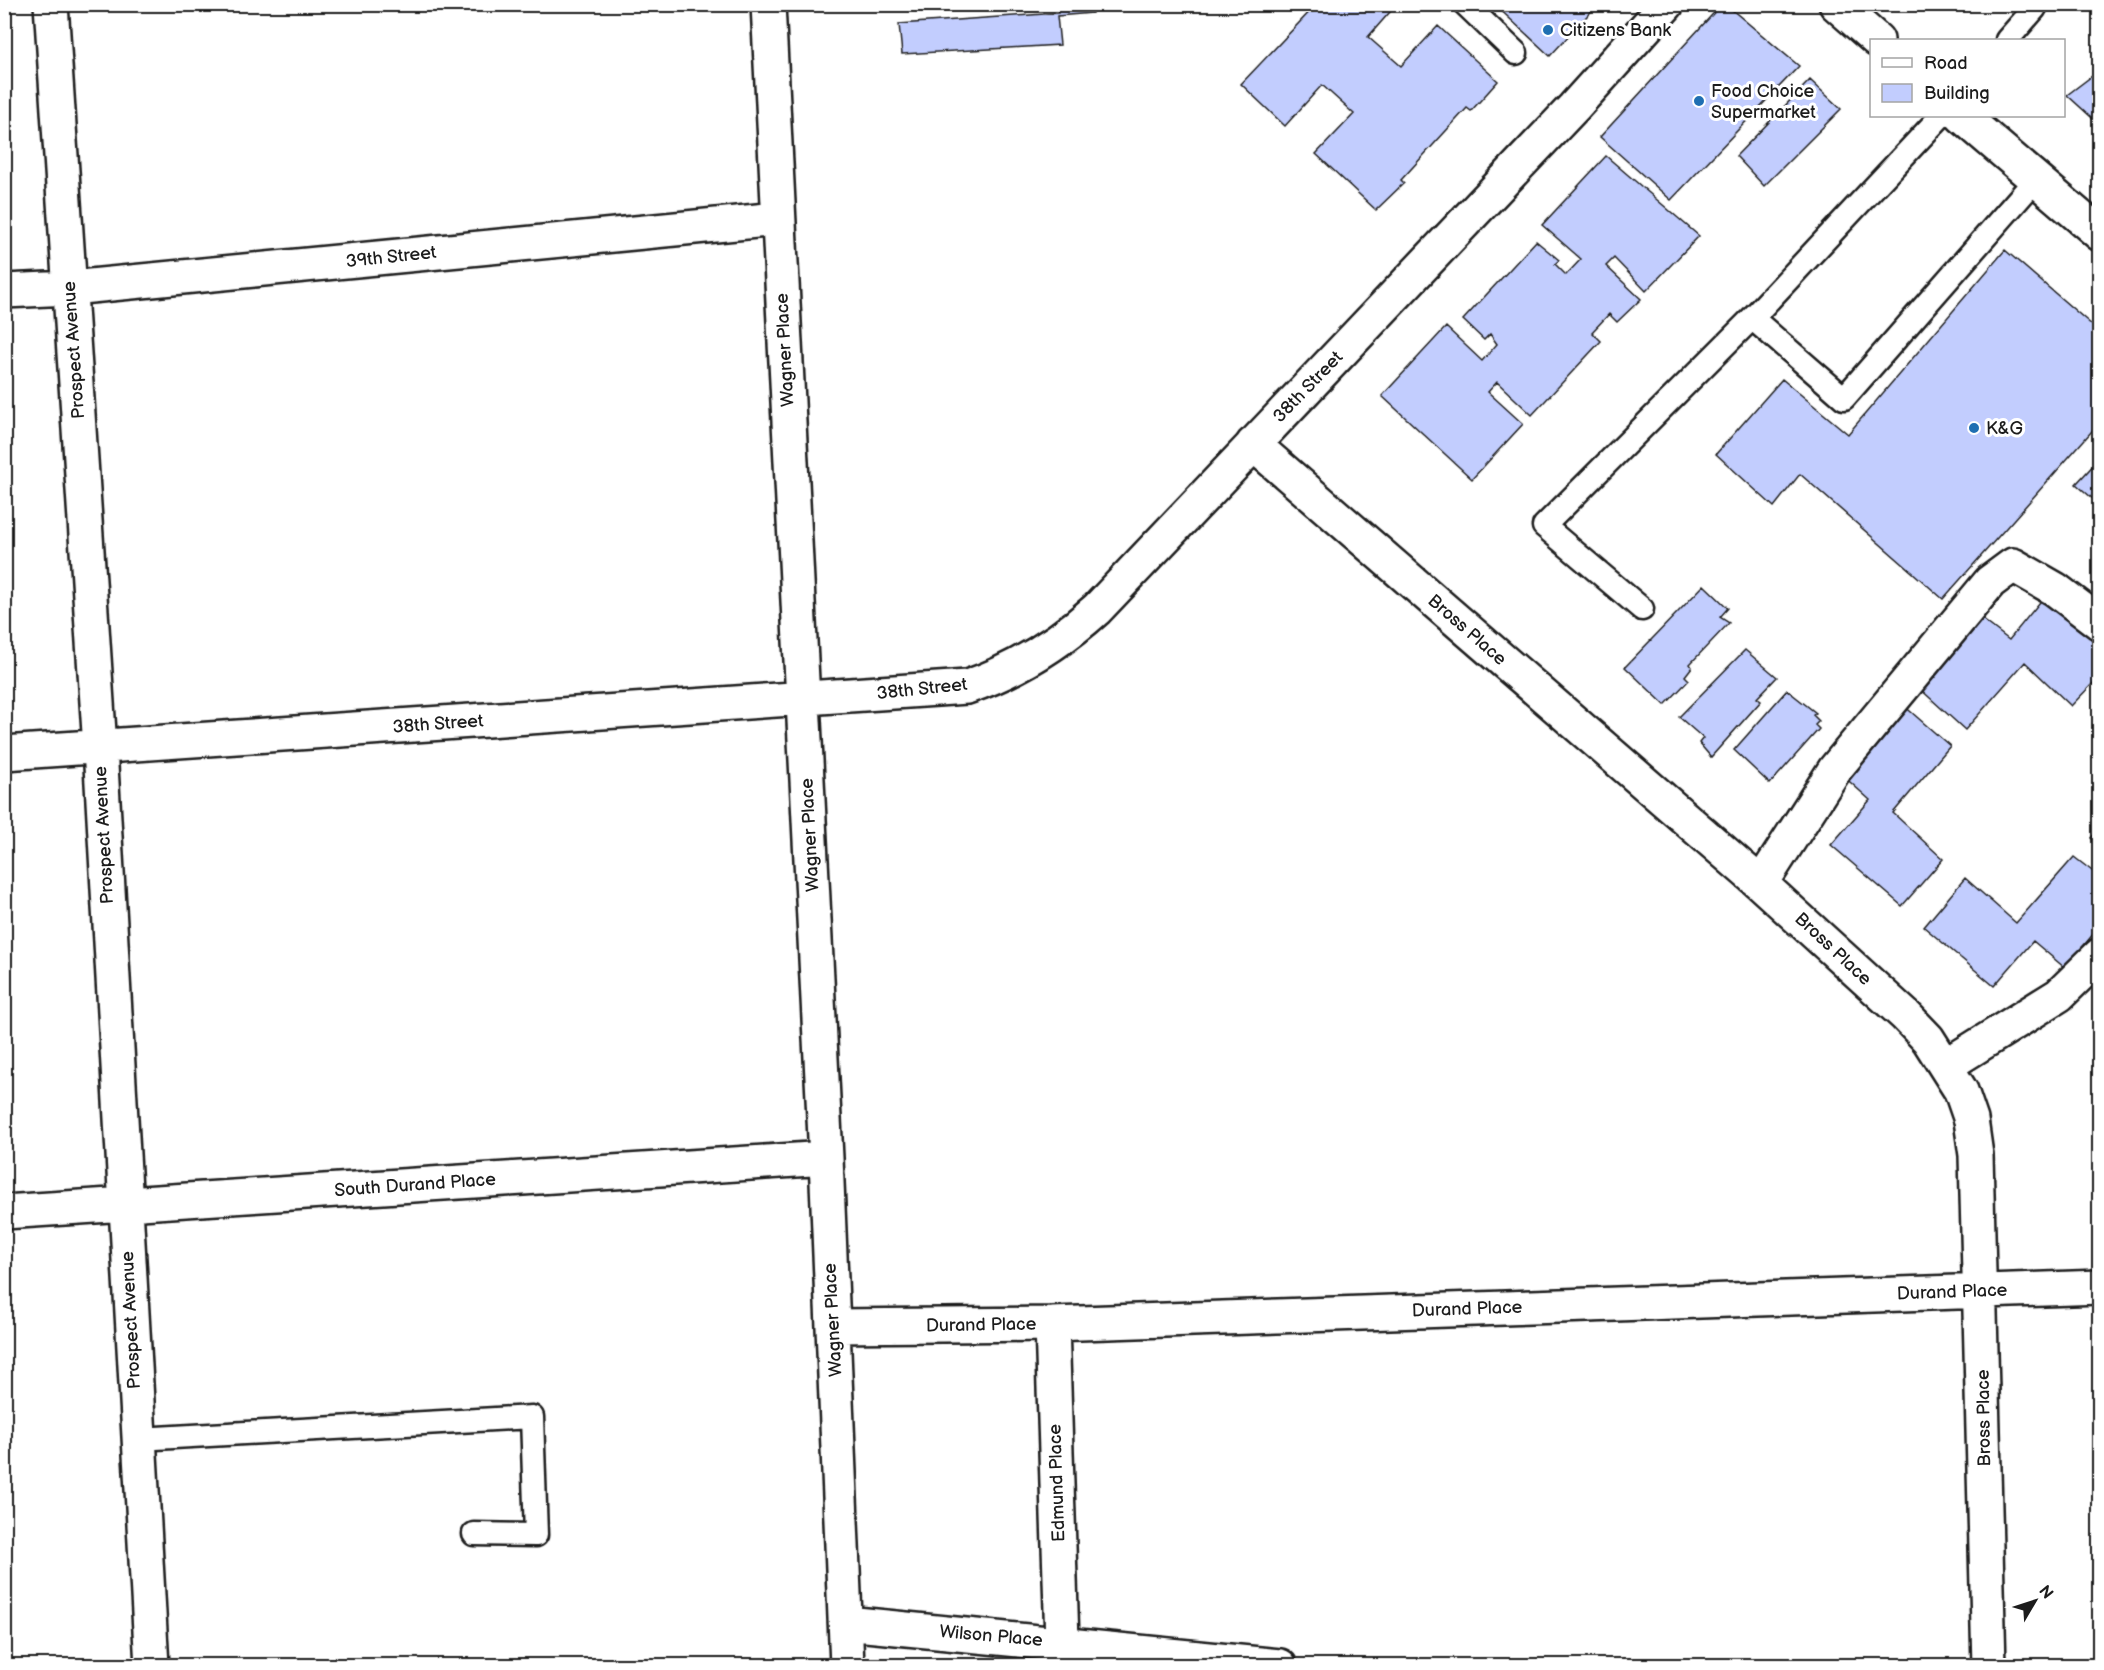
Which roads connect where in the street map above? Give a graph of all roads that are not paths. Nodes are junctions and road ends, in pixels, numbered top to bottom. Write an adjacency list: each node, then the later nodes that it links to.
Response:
1 (51, 4): 15 (street, Prospect Avenue)
2 (768, 4): 13 (street, Wagner Place)
3 (1465, 4): 9 (lane)
4 (1666, 4): 18 (street, 38th Street)
5 (1836, 4): 7 (street)
6 (2032, 4): 8 (lane)
7 (1876, 39)
8 (2008, 39)
9 (1516, 53)
10 (1940, 117): 17 (lane)
11 (1963, 117): 12 (street)
12 (2036, 179): 14 (street); 17 (lane)
13 (778, 219): 15 (street, 39th Street); 21 (street, Wagner Place)
14 (2100, 234)
15 (70, 288): 16 (street, 39th Street); 22 (street, Prospect Avenue)
16 (4, 291)
17 (1752, 318): 19 (lane)
18 (1253, 444): 21 (street, 38th Street); 24 (street, Bross Place)
19 (1642, 609)
20 (2100, 623): 24 (street)
21 (803, 699): 22 (street, 38th Street); 27 (street, Wagner Place)
22 (99, 748): 23 (street, 38th Street); 28 (street, Prospect Avenue)
23 (4, 753)
24 (1761, 884): 26 (street, Bross Place)
25 (2100, 955): 26 (street)
26 (1947, 1065): 31 (street, Bross Place)
27 (826, 1158): 28 (street, South Durand Place); 33 (street, Wagner Place)
28 (124, 1204): 29 (street, South Durand Place); 34 (street, Prospect Avenue)
29 (4, 1212)
30 (2100, 1287): 31 (street, Durand Place)
31 (1981, 1291): 32 (street, Durand Place); 41 (street, Bross Place)
32 (1052, 1324): 33 (street, Durand Place); 37 (street, Edmund Place)
33 (833, 1326): 36 (street, Wagner Place)
34 (138, 1439): 35 (lane); 38 (street, Prospect Avenue)
35 (474, 1534)
36 (846, 1623): 37 (street, Wilson Place); 39 (street, Wagner Place)
37 (1062, 1642): 40 (street, Wilson Place)
38 (152, 1665)
39 (847, 1665)
40 (1280, 1665)
41 (1989, 1665)

